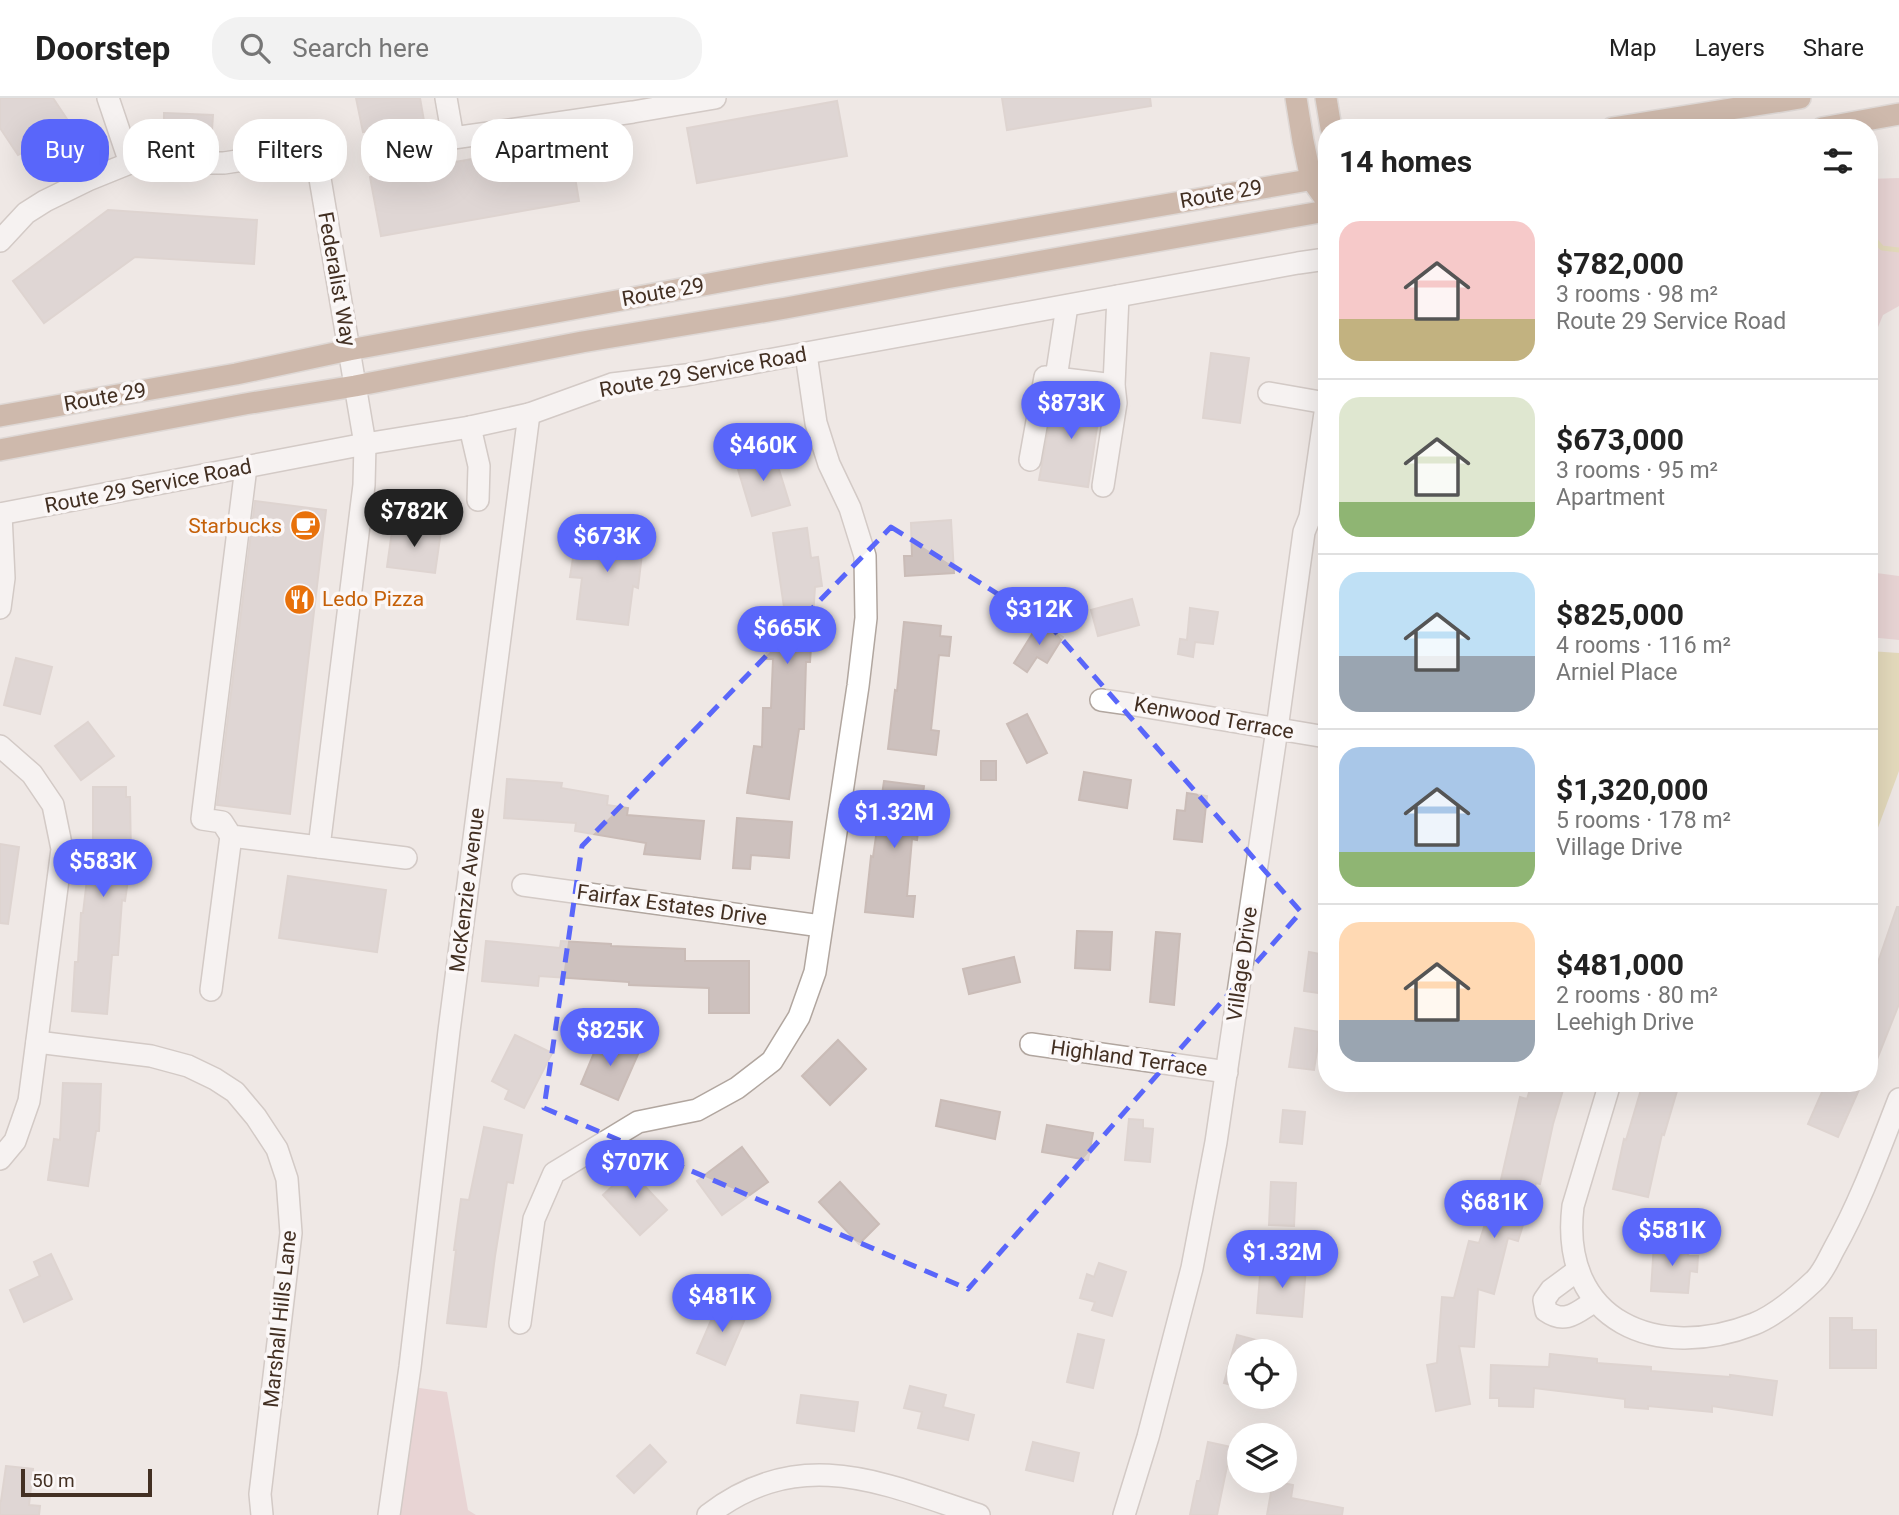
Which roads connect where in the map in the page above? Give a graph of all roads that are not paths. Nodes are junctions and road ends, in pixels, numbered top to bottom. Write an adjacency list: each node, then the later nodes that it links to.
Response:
1 (108, 98): 11 (street)
2 (446, 98): 3 (street)
3 (715, 98)
4 (1296, 98): 14 (main road)
5 (1326, 98): 8 (main road)
6 (1800, 98): 9 (main road)
7 (1899, 114): 10 (main road)
8 (1330, 119)
9 (1668, 119)
10 (1872, 119)
11 (123, 142)
12 (219, 163): 21 (street, Federalist Way)
13 (123, 166): 17 (street, Federalist Way)
14 (1318, 176)
15 (1318, 178): 21 (main road, Route 29)
16 (1318, 212): 25 (main road, Route 29)
17 (0, 241)
18 (1318, 260): 19 (street, Route 29 Service Road)
19 (1118, 296): 20 (street, Route 29 Service Road); 24 (street)
20 (1067, 306): 22 (street, Route 29 Service Road); 23 (street)
21 (349, 350): 25 (street, Federalist Way); 29 (main road, Route 29)
22 (806, 354): 28 (street, Route 29 Service Road); 48 (street)
23 (1056, 378): 24 (street); 33 (street)
24 (1114, 385): 36 (street)
25 (355, 386): 31 (street, Federalist Way); 32 (main road, Route 29)
26 (1269, 393): 27 (street)
27 (1318, 402)
28 (529, 414): 30 (street, Route 29 Service Road); 60 (street, McKenzie Avenue)
29 (0, 416)
30 (470, 427): 31 (street, Route 29 Service Road); 37 (street)
31 (365, 444): 35 (street, Route 29 Service Road); 45 (street, Federalist Way)
32 (0, 450)
33 (1030, 460)
34 (1318, 460): 41 (street, Village Drive)
35 (246, 467): 38 (street, Route 29 Service Road); 44 (street)
36 (1103, 486)
37 (478, 500)
38 (1, 514): 39 (street)
39 (0, 608)
40 (1101, 701): 41 (street, Kenwood Terrace)
41 (1277, 729): 42 (street, Kenwood Terrace); 52 (street, Village Drive)
42 (1318, 736)
43 (0, 746): 50 (street)
44 (231, 835): 45 (street); 49 (street)
45 (319, 847): 46 (street)
46 (406, 858)
47 (523, 885): 48 (street, Fairfax Estates Drive)
48 (821, 926): 58 (street)
49 (211, 990)
50 (37, 1042): 55 (street); 59 (street, Marshall Hills Lane)
51 (1031, 1044): 52 (street, Highland Terrace)
52 (1227, 1072): 63 (street, Village Drive)
53 (1608, 1092): 56 (street)
54 (1899, 1098): 57 (street)
55 (0, 1159)
56 (1578, 1270): 57 (street); 57 (street)
57 (1595, 1301)
58 (520, 1323)
59 (262, 1515)
60 (389, 1515)
61 (708, 1515): 62 (street)
62 (979, 1515)
63 (1124, 1515)

